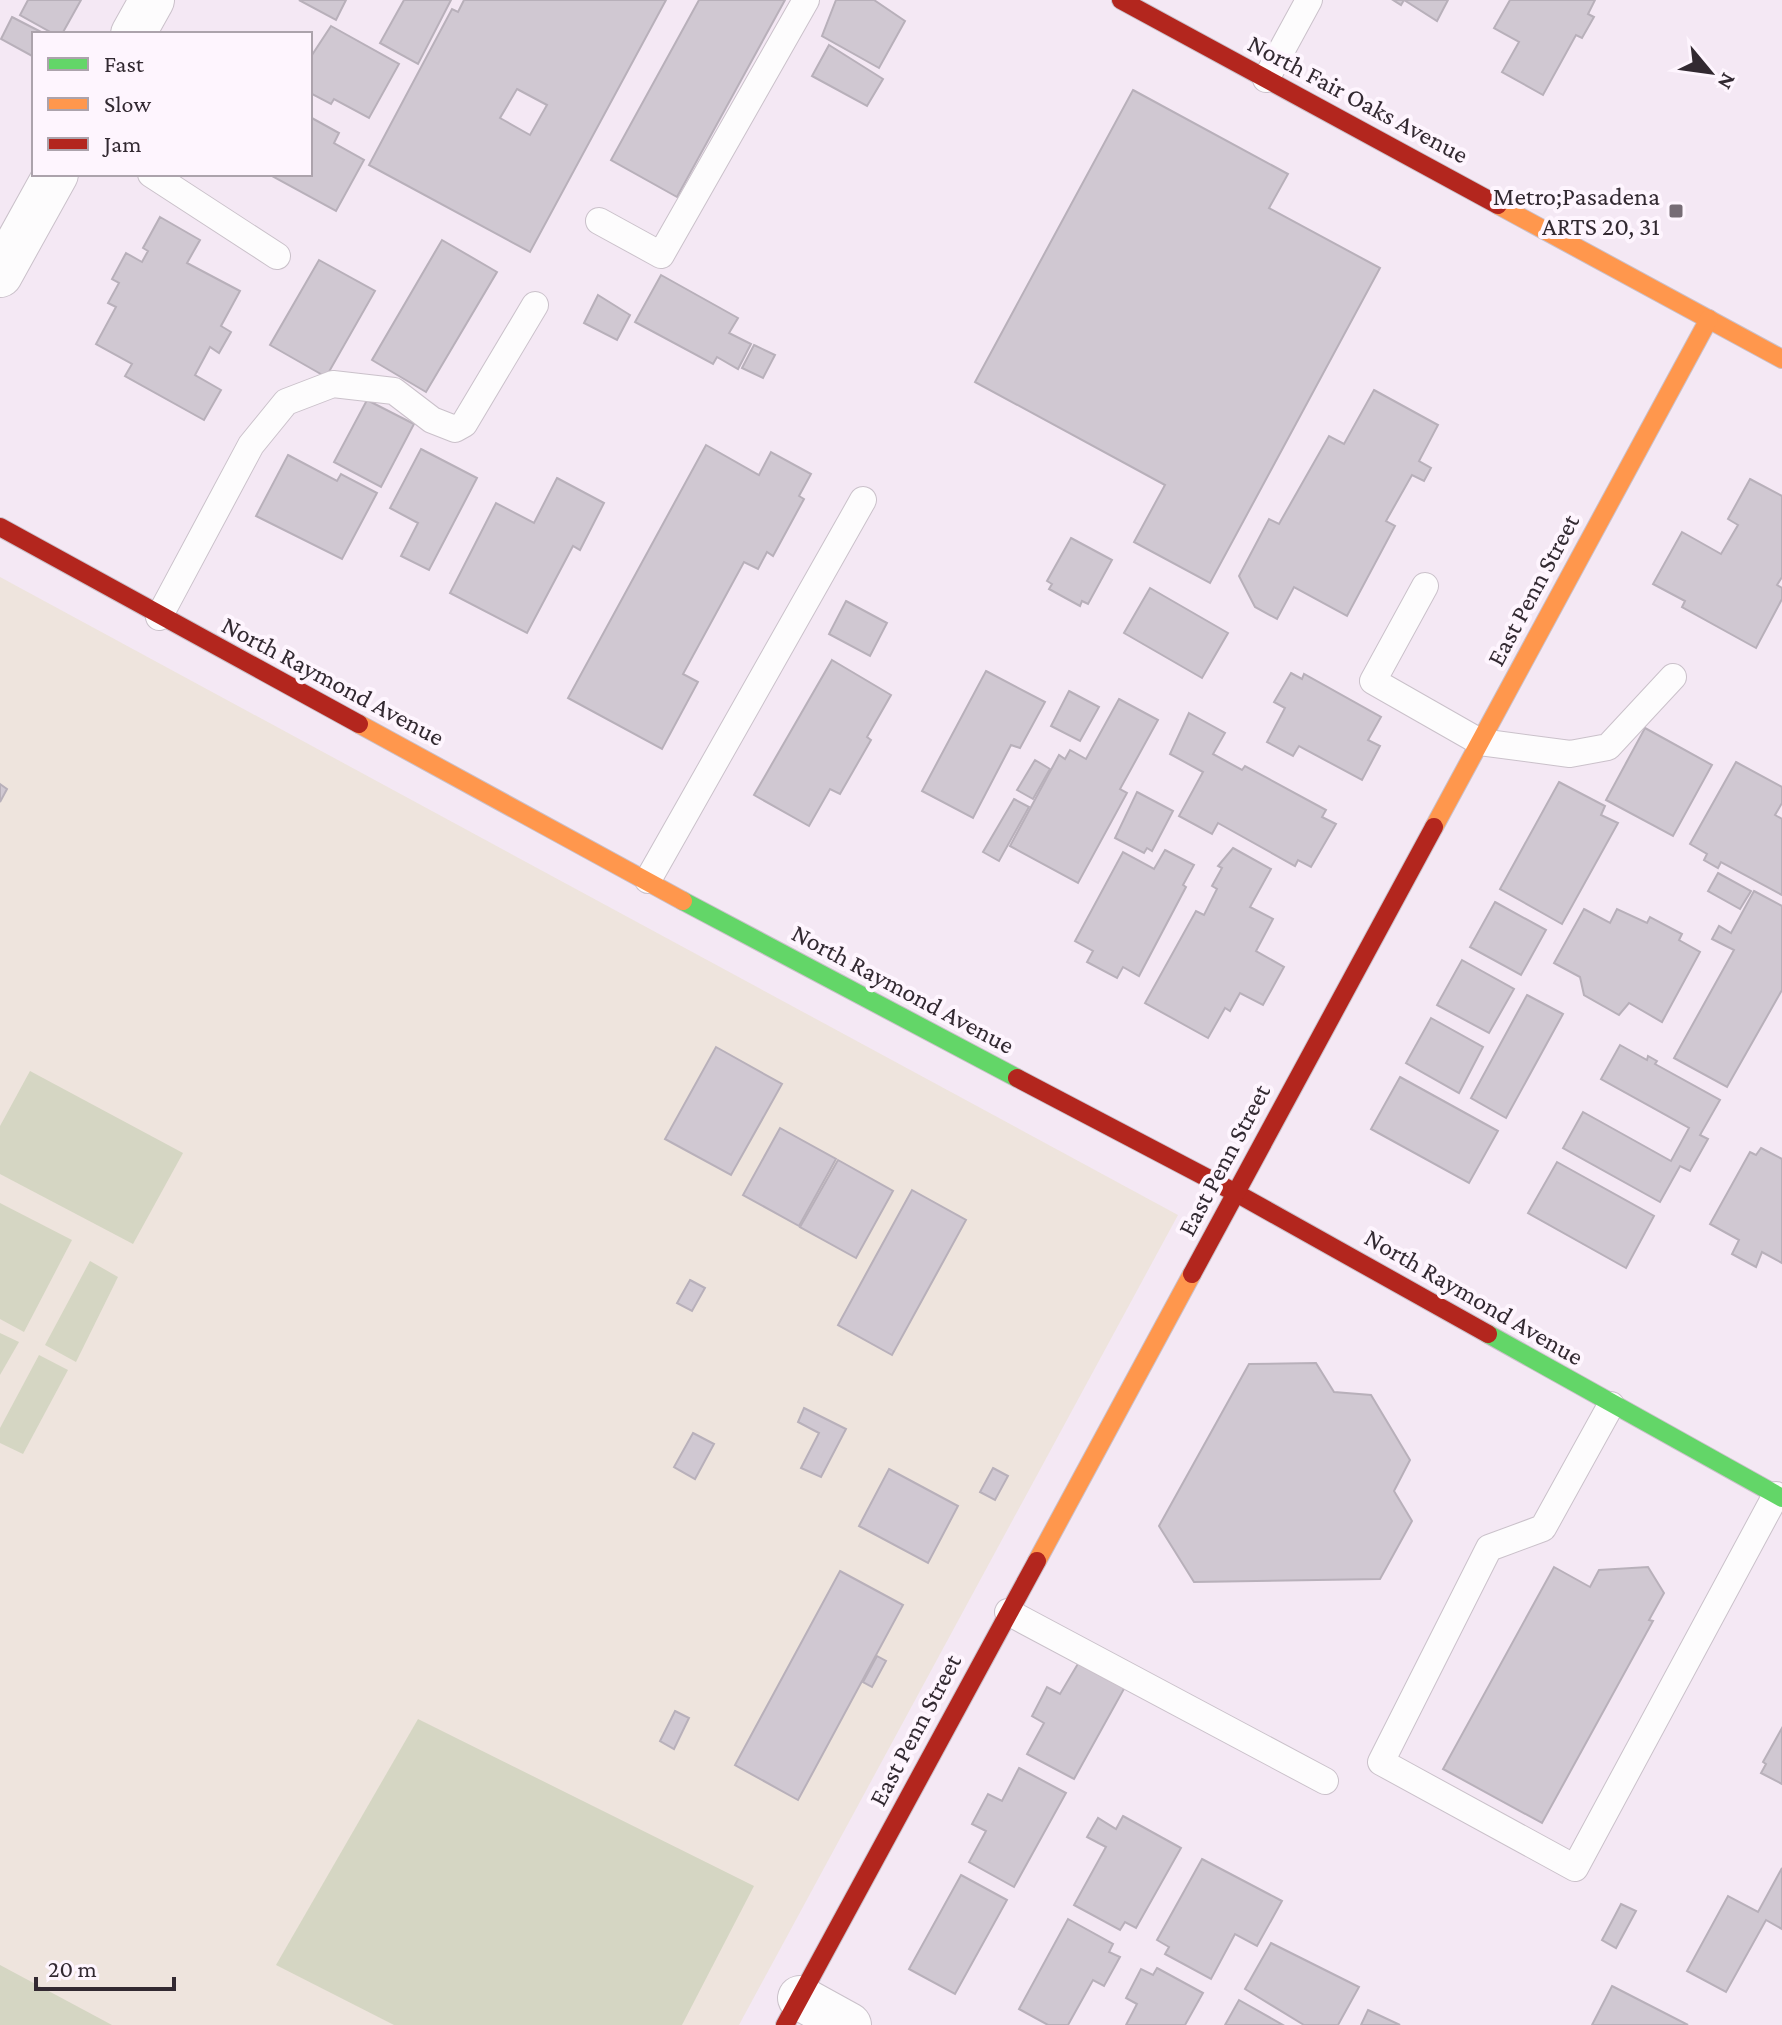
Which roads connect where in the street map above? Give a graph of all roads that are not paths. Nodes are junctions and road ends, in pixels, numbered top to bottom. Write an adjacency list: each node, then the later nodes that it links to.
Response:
1 (152, 0): 5 (street)
2 (806, 0): 9 (lane)
3 (1121, 0): 6 (street, North Fair Oaks Avenue)
4 (1309, 0): 6 (lane)
5 (134, 32)
6 (1266, 79): 13 (street, North Fair Oaks Avenue)
7 (55, 176): 11 (street)
8 (154, 176): 10 (lane)
9 (599, 221)
10 (277, 256)
11 (0, 275)
12 (535, 305): 18 (lane)
13 (1709, 319): 14 (street, North Fair Oaks Avenue); 20 (street, East Penn Street)
14 (1782, 359)
15 (863, 500): 21 (lane)
16 (0, 527): 18 (street, North Raymond Avenue)
17 (1425, 586): 20 (lane)
18 (159, 617): 21 (street, North Raymond Avenue)
19 (1673, 677): 20 (lane)
20 (1480, 742): 22 (street, East Penn Street)
21 (648, 880): 22 (street, North Raymond Avenue)
22 (1236, 1193): 23 (street, North Raymond Avenue); 25 (street, East Penn Street)
23 (1611, 1405): 24 (street, North Raymond Avenue); 24 (lane)
24 (1779, 1497)
25 (1008, 1612): 26 (lane); 27 (street, East Penn Street)
26 (1325, 1781)
27 (792, 2011): 28 (street)
28 (849, 2025)

